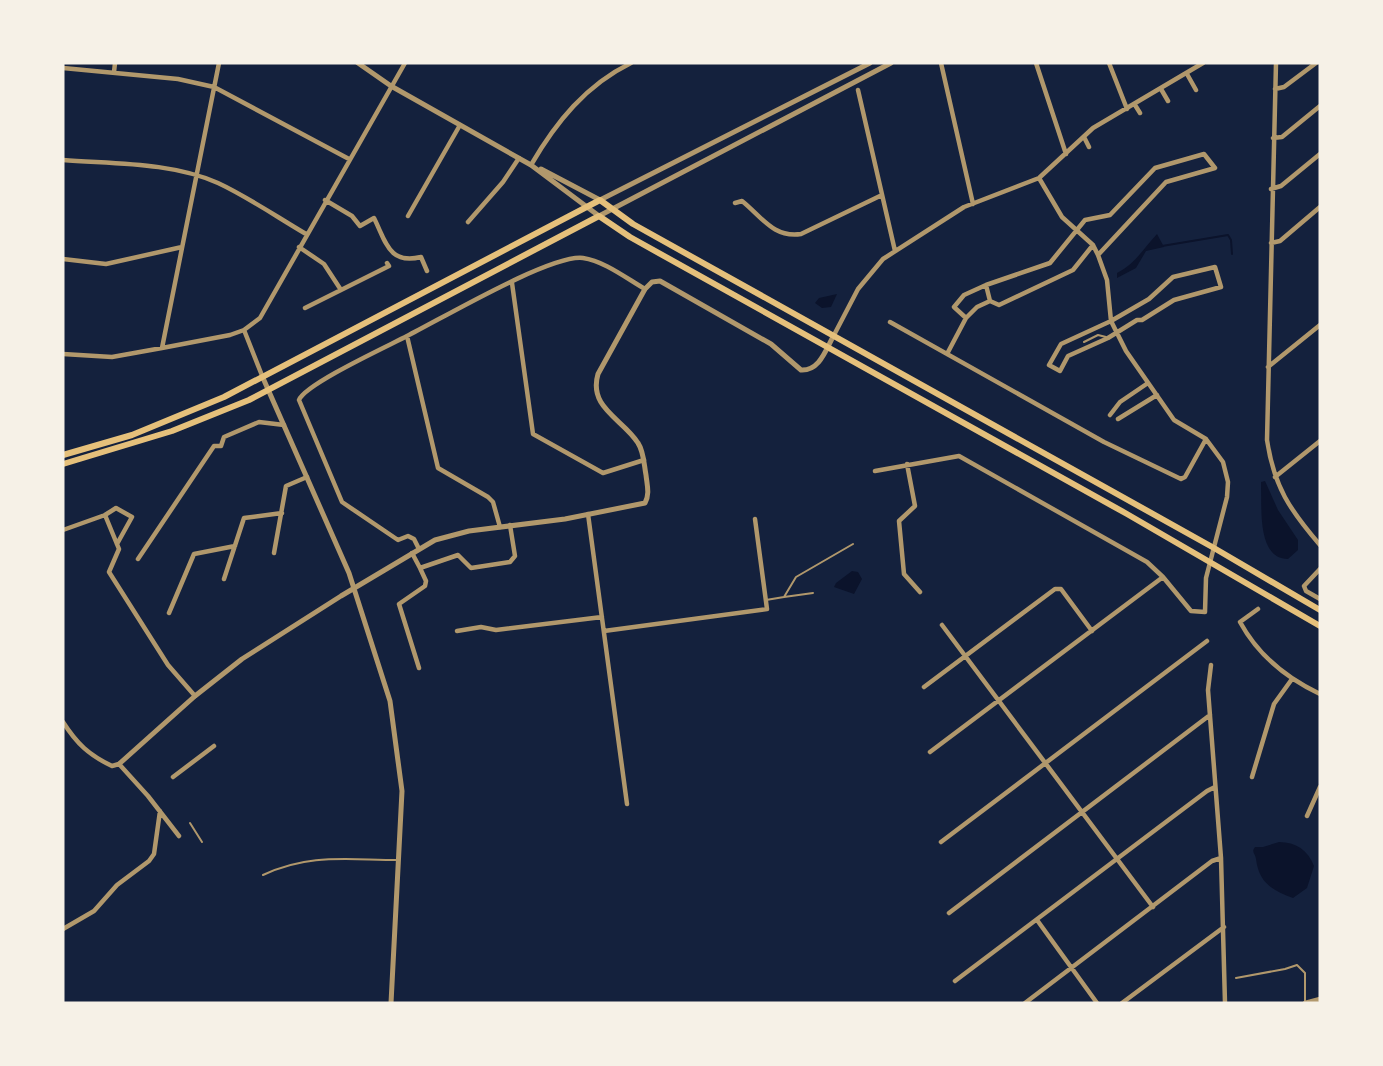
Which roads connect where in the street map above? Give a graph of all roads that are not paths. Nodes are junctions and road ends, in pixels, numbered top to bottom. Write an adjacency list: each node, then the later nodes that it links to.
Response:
1 (115, 63): 16 (street)
2 (219, 63): 19 (street)
3 (358, 63): 18 (street)
4 (405, 63): 18 (street)
5 (631, 63): 40 (street)
6 (870, 63): 46 (street)
7 (891, 63): 51 (street)
8 (941, 63): 48 (street)
9 (1036, 63): 35 (street)
10 (1109, 63): 27 (street)
11 (1203, 63): 14 (street)
12 (1276, 63): 21 (street)
13 (1316, 63): 21 (street)
14 (1195, 66): 17 (street)
15 (63, 68): 16 (street)
16 (114, 72): 19 (street)
17 (1187, 74): 20 (street); 23 (street)
18 (391, 86): 30 (street); 38 (street)
19 (214, 87): 38 (street); 41 (street)
20 (1161, 89): 24 (street); 25 (street)
21 (1275, 89): 33 (street)
22 (858, 90): 44 (street)
23 (1196, 90)
24 (1168, 101)
25 (1135, 105): 27 (street); 28 (street)
26 (1320, 106): 33 (street)
27 (1127, 110): 29 (street)
28 (1140, 112)
29 (1108, 120): 31 (street); 32 (street)
30 (460, 124): 37 (street); 52 (street)
31 (1113, 128)
32 (1084, 137): 34 (street); 35 (street)
33 (1273, 138): 43 (street)
34 (1089, 147)
35 (1066, 154): 42 (street)
36 (1320, 154): 43 (street)
37 (519, 158): 40 (street); 54 (street)
38 (349, 159): 45 (street)
39 (63, 160): 41 (street)
40 (531, 165): 46 (street); 49 (street)
41 (196, 176): 56 (street); 59 (street)
42 (1039, 178): 48 (street); 55 (street)
43 (1271, 189): 57 (street)
44 (882, 195): 47 (street); 61 (street)
45 (325, 200): 56 (street); 65 (street)
46 (600, 200): 49 (main road); 51 (main road)
47 (735, 203)
48 (973, 204): 61 (street)
49 (587, 206): 53 (street); 89 (main road)
50 (1320, 207): 57 (street)
51 (612, 209): 53 (street); 79 (main road)
52 (408, 216)
53 (599, 216): 84 (main road); 91 (main road)
54 (468, 222)
55 (1075, 230): 58 (street); 62 (street); 67 (street)
56 (306, 234): 60 (street)
57 (1271, 243): 88 (street)
58 (1093, 245): 62 (street); 70 (street)
59 (182, 247): 63 (street); 85 (street)
60 (299, 247): 69 (street); 77 (street)
61 (895, 251): 79 (street)
62 (1098, 255): 73 (street)
63 (63, 259)
64 (387, 263): 69 (street)
65 (427, 271)
66 (512, 283): 68 (street); 81 (street); 99 (street)
67 (986, 285): 70 (street); 72 (street)
68 (645, 289): 84 (street); 99 (street)
69 (341, 290): 71 (street)
70 (990, 301): 72 (street)
71 (305, 308)
72 (966, 318): 87 (street)
73 (1111, 321): 76 (street); 78 (street); 78 (street)
74 (890, 322): 87 (street)
75 (1320, 324): 88 (street)
76 (1101, 325): 80 (lane); 82 (street)
77 (244, 330): 85 (street); 89 (street)
78 (1116, 332): 82 (street); 90 (street)
79 (834, 335): 84 (street); 116 (main road)
80 (1098, 335): 82 (lane); 83 (lane)
81 (407, 336): 110 (street); 117 (street)
82 (1108, 338)
83 (1084, 342)
84 (827, 347): 121 (main road)
85 (162, 348): 86 (street)
86 (63, 354)
87 (947, 354): 96 (street)
88 (1268, 367): 104 (street)
89 (262, 378): 91 (street); 98 (main road)
90 (1148, 383): 92 (street); 93 (street)
91 (268, 390): 95 (street); 100 (main road)
92 (1157, 395): 94 (street); 96 (street)
93 (1110, 415)
94 (1118, 419)
95 (284, 425): 103 (street); 120 (street)
96 (1206, 439): 116 (street)
97 (1320, 441): 104 (street)
98 (63, 455)
99 (644, 460): 106 (street)
100 (63, 464)
101 (907, 464): 102 (street); 124 (street); 127 (street)
102 (875, 471)
103 (307, 477): 105 (street); 126 (street)
104 (1275, 477): 114 (street)
105 (282, 513): 115 (street); 118 (street)
106 (588, 514): 109 (street); 135 (street)
107 (105, 515): 111 (street); 112 (street); 112 (street)
108 (755, 519): 131 (street)
109 (510, 525): 110 (street); 122 (street)
110 (500, 527): 117 (street)
111 (63, 530)
112 (117, 544): 148 (street)
113 (853, 544): 129 (lane)
114 (1320, 545)
115 (235, 546): 125 (street); 134 (street)
116 (1214, 548): 121 (street); 133 (main road)
117 (419, 549): 119 (street)
118 (274, 553)
119 (412, 553): 122 (street); 126 (street)
120 (138, 559)
121 (1210, 562): 124 (street); 137 (main road)
122 (420, 568): 144 (street)
123 (1320, 569): 130 (street)
124 (1163, 577): 140 (street)
125 (225, 579)
126 (355, 588): 148 (street); 170 (street)
127 (920, 592)
128 (813, 593): 129 (lane)
129 (784, 597): 131 (lane)
130 (1320, 599)
131 (766, 600): 139 (street)
132 (1258, 609): 145 (street)
133 (1320, 610)
134 (169, 613)
135 (602, 617): 138 (street); 139 (street)
136 (942, 625): 142 (street)
137 (1320, 626)
138 (457, 631)
139 (604, 631): 160 (street)
140 (1092, 631): 142 (street); 149 (street)
141 (1207, 641): 154 (street)
142 (965, 657): 146 (street); 149 (street)
143 (1211, 665): 150 (street)
144 (418, 668)
145 (1292, 679): 147 (street); 157 (street)
146 (924, 687)
147 (1320, 694)
148 (195, 696): 155 (street)
149 (999, 700): 153 (street); 154 (street)
150 (1210, 716): 158 (street); 162 (street)
151 (63, 722): 155 (street)
152 (214, 746): 156 (street)
153 (930, 752)
154 (1046, 763): 162 (street); 167 (street)
155 (119, 764): 161 (street)
156 (173, 777)
157 (1252, 777)
158 (1215, 787): 168 (street); 169 (street)
159 (1320, 787): 163 (street)
160 (627, 804)
161 (160, 811): 165 (street); 176 (street)
162 (1082, 812): 169 (street); 173 (street)
163 (1307, 816)
164 (190, 823): 166 (lane)
165 (179, 836)
166 (202, 842)
167 (941, 842)
168 (1221, 858): 172 (street); 175 (street)
169 (1117, 859): 172 (street); 174 (street)
170 (399, 861): 171 (lane); 181 (street)
171 (263, 875)
172 (1153, 907): 177 (street)
173 (949, 913)
174 (1037, 920): 177 (street); 179 (street)
175 (1224, 927): 184 (street); 185 (street)
176 (63, 929)
177 (1071, 968): 182 (street); 183 (street)
178 (1236, 978): 186 (lane)
179 (955, 981)
180 (1320, 999): 186 (street)
181 (391, 1003)
182 (1025, 1003)
183 (1097, 1003)
184 (1122, 1003)
185 (1224, 1003)
186 (1305, 1003)

